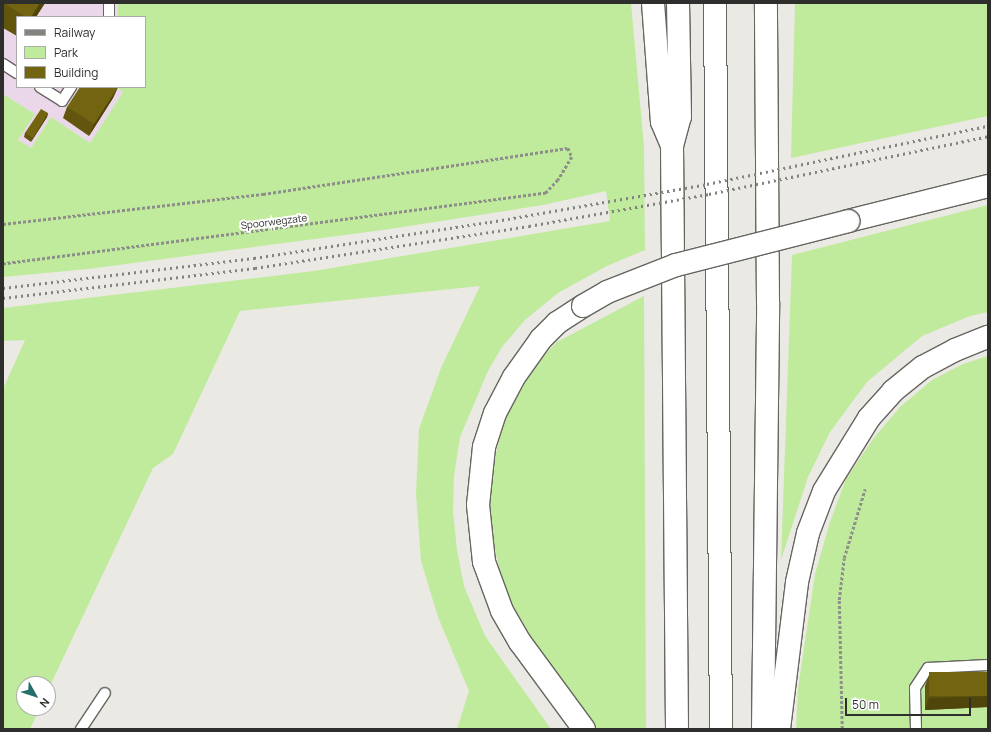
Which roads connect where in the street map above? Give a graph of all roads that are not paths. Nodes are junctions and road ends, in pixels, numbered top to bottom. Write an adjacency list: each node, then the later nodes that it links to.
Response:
1 (109, 3): 6 (lane)
2 (653, 3): 11 (highway)
3 (678, 3): 11 (highway)
4 (715, 3): 19 (highway)
5 (766, 3): 20 (highway)
6 (109, 16)
7 (3, 64): 8 (lane)
8 (16, 72)
9 (42, 88): 10 (lane)
10 (70, 88)
11 (672, 146): 18 (highway)
12 (988, 186): 17 (highway, bridge)
13 (988, 337): 21 (highway)
14 (988, 665): 22 (lane)
15 (105, 693): 16 (lane)
16 (81, 729)
17 (584, 729)
18 (678, 729)
19 (721, 729)
20 (763, 729)
21 (779, 729)
22 (916, 729)

